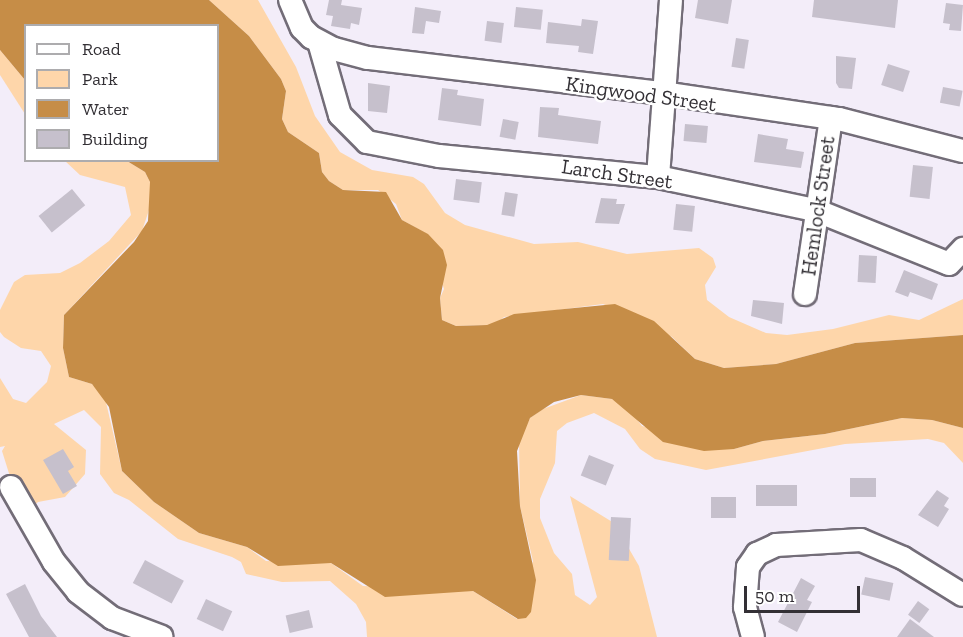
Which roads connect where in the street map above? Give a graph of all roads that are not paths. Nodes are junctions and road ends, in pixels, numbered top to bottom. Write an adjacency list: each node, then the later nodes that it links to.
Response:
1 (290, 0): 3 (street)
2 (671, 0): 4 (street)
3 (319, 42): 4 (street, Kingwood Street); 7 (street, Larch Street)
4 (662, 93): 5 (street, Kingwood Street); 7 (street)
5 (831, 118): 6 (street, Kingwood Street); 8 (street, Hemlock Street)
6 (963, 152)
7 (658, 177): 8 (street, Larch Street)
8 (815, 210): 9 (street, Larch Street); 10 (street, Hemlock Street)
9 (963, 249)
10 (805, 294)
11 (11, 487): 13 (street)
12 (963, 595): 14 (street)
13 (162, 637)
14 (753, 637)

